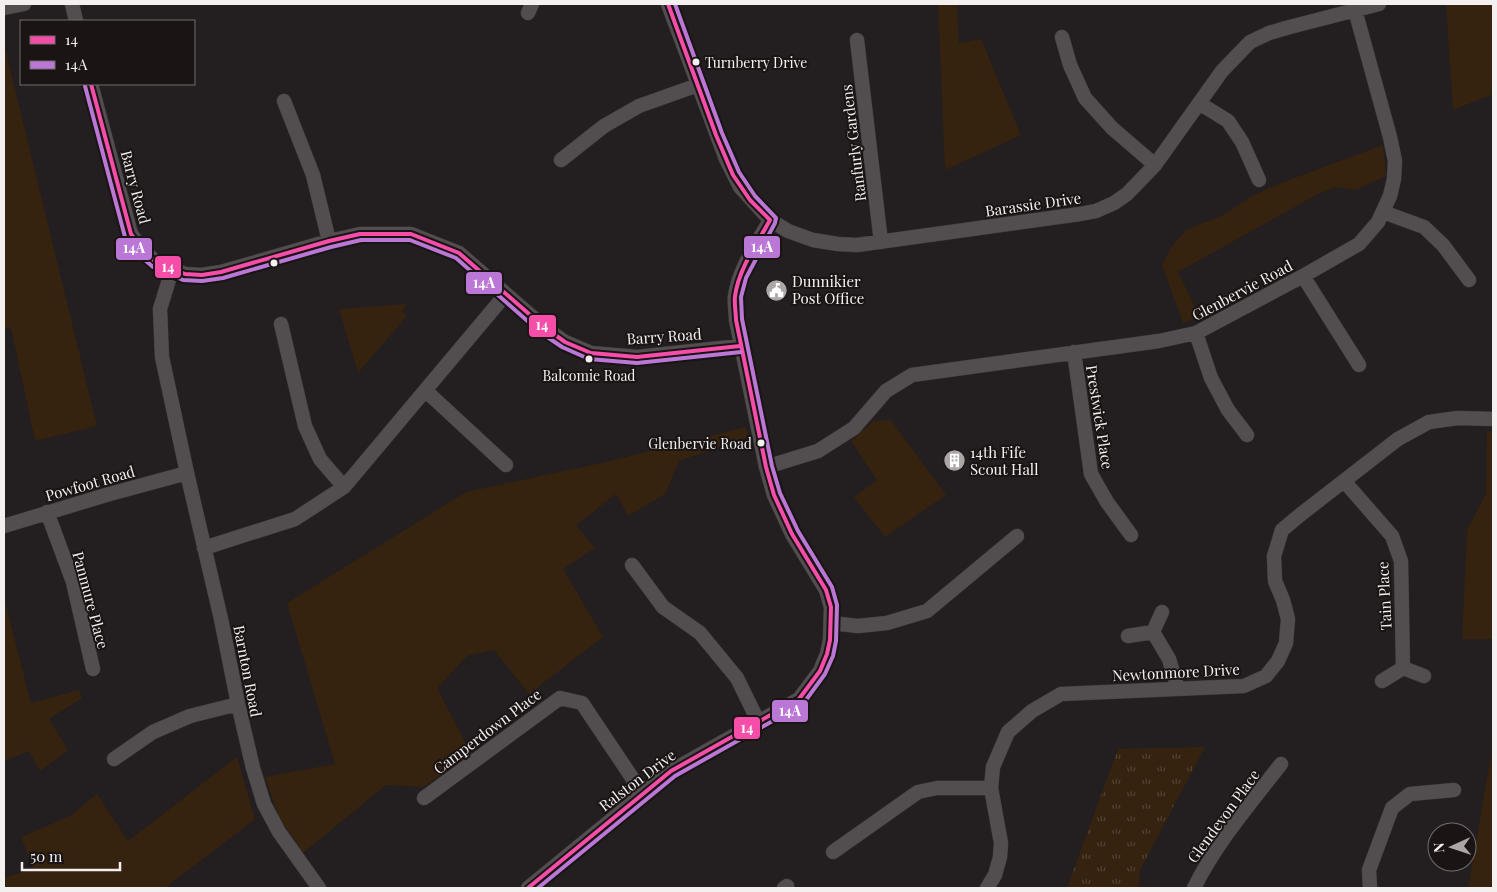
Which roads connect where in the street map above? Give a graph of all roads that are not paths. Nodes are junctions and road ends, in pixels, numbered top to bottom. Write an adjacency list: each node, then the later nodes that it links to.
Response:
1 (24, 4): 5 (street)
2 (72, 4): 7 (street)
3 (668, 4): 11 (street)
4 (1379, 4): 6 (street, Barassie Drive)
5 (4, 8)
6 (1355, 10): 13 (street, Barassie Drive); 17 (street, Glenbervie Road)
7 (76, 20)
8 (1062, 37): 15 (street)
9 (857, 40): 20 (street, Ranfurly Gardens)
10 (91, 85): 21 (street, Barry Road)
11 (698, 85): 14 (street); 18 (street, Barassie Drive)
12 (284, 101): 19 (street)
13 (1199, 103): 15 (street, Barassie Drive); 16 (street)
14 (561, 160)
15 (1155, 165): 20 (street, Barassie Drive)
16 (1259, 180)
17 (1383, 212): 22 (street, Glenbervie Road); 23 (street)
18 (770, 220): 20 (street, Barassie Drive); 27 (street, Ralston Drive)
19 (329, 241): 21 (street, Barry Road); 24 (street, Barry Road)
20 (881, 242)
21 (172, 270): 35 (street, Barnton Road)
22 (1303, 276): 26 (street, Glenbervie Road); 29 (street)
23 (1469, 280)
24 (506, 294): 27 (street, Barry Road); 30 (street)
25 (281, 324): 37 (street)
26 (1196, 333): 28 (street, Glenbervie Road); 32 (street)
27 (740, 346): 34 (street, Ralston Drive)
28 (1074, 352): 34 (street, Glenbervie Road); 40 (street, Prestwick Place)
29 (1359, 365)
30 (426, 391): 33 (street); 37 (street)
31 (1493, 420): 36 (street, Newtonmore Drive)
32 (1247, 435)
33 (506, 464)
34 (766, 467): 45 (street, Ralston Drive)
35 (186, 474): 38 (street, Powfoot Road); 42 (street, Barnton Road)
36 (1344, 481): 48 (street, Tain Place); 52 (street, Newtonmore Drive)
37 (344, 487): 42 (street)
38 (47, 512): 39 (street, Powfoot Road); 49 (street, Panmure Place)
39 (4, 526)
40 (1130, 535)
41 (1017, 536): 45 (street)
42 (204, 548): 53 (street, Barnton Road)
43 (632, 565): 54 (street)
44 (1162, 612): 46 (street)
45 (831, 623): 54 (street, Ralston Drive)
46 (1154, 632): 47 (street); 52 (street)
47 (1128, 636)
48 (1403, 668): 50 (street); 51 (street)
49 (93, 669)
50 (1424, 676)
51 (1382, 681)
52 (1178, 689): 57 (street, Newtonmore Drive)
53 (238, 704): 55 (street); 62 (street, Barnton Road)
54 (759, 723): 59 (street, Ralston Drive)
55 (114, 759)
56 (1281, 764): 65 (street, Glendevon Place)
57 (991, 788): 61 (street); 64 (street, Newtonmore Drive)
58 (1454, 790): 66 (street)
59 (643, 794): 60 (street, Camperdown Place); 63 (street, Ralston Drive)
60 (424, 798)
61 (833, 852)
62 (313, 886)
63 (528, 888)
64 (987, 888)
65 (1194, 888)
66 (1370, 888)

